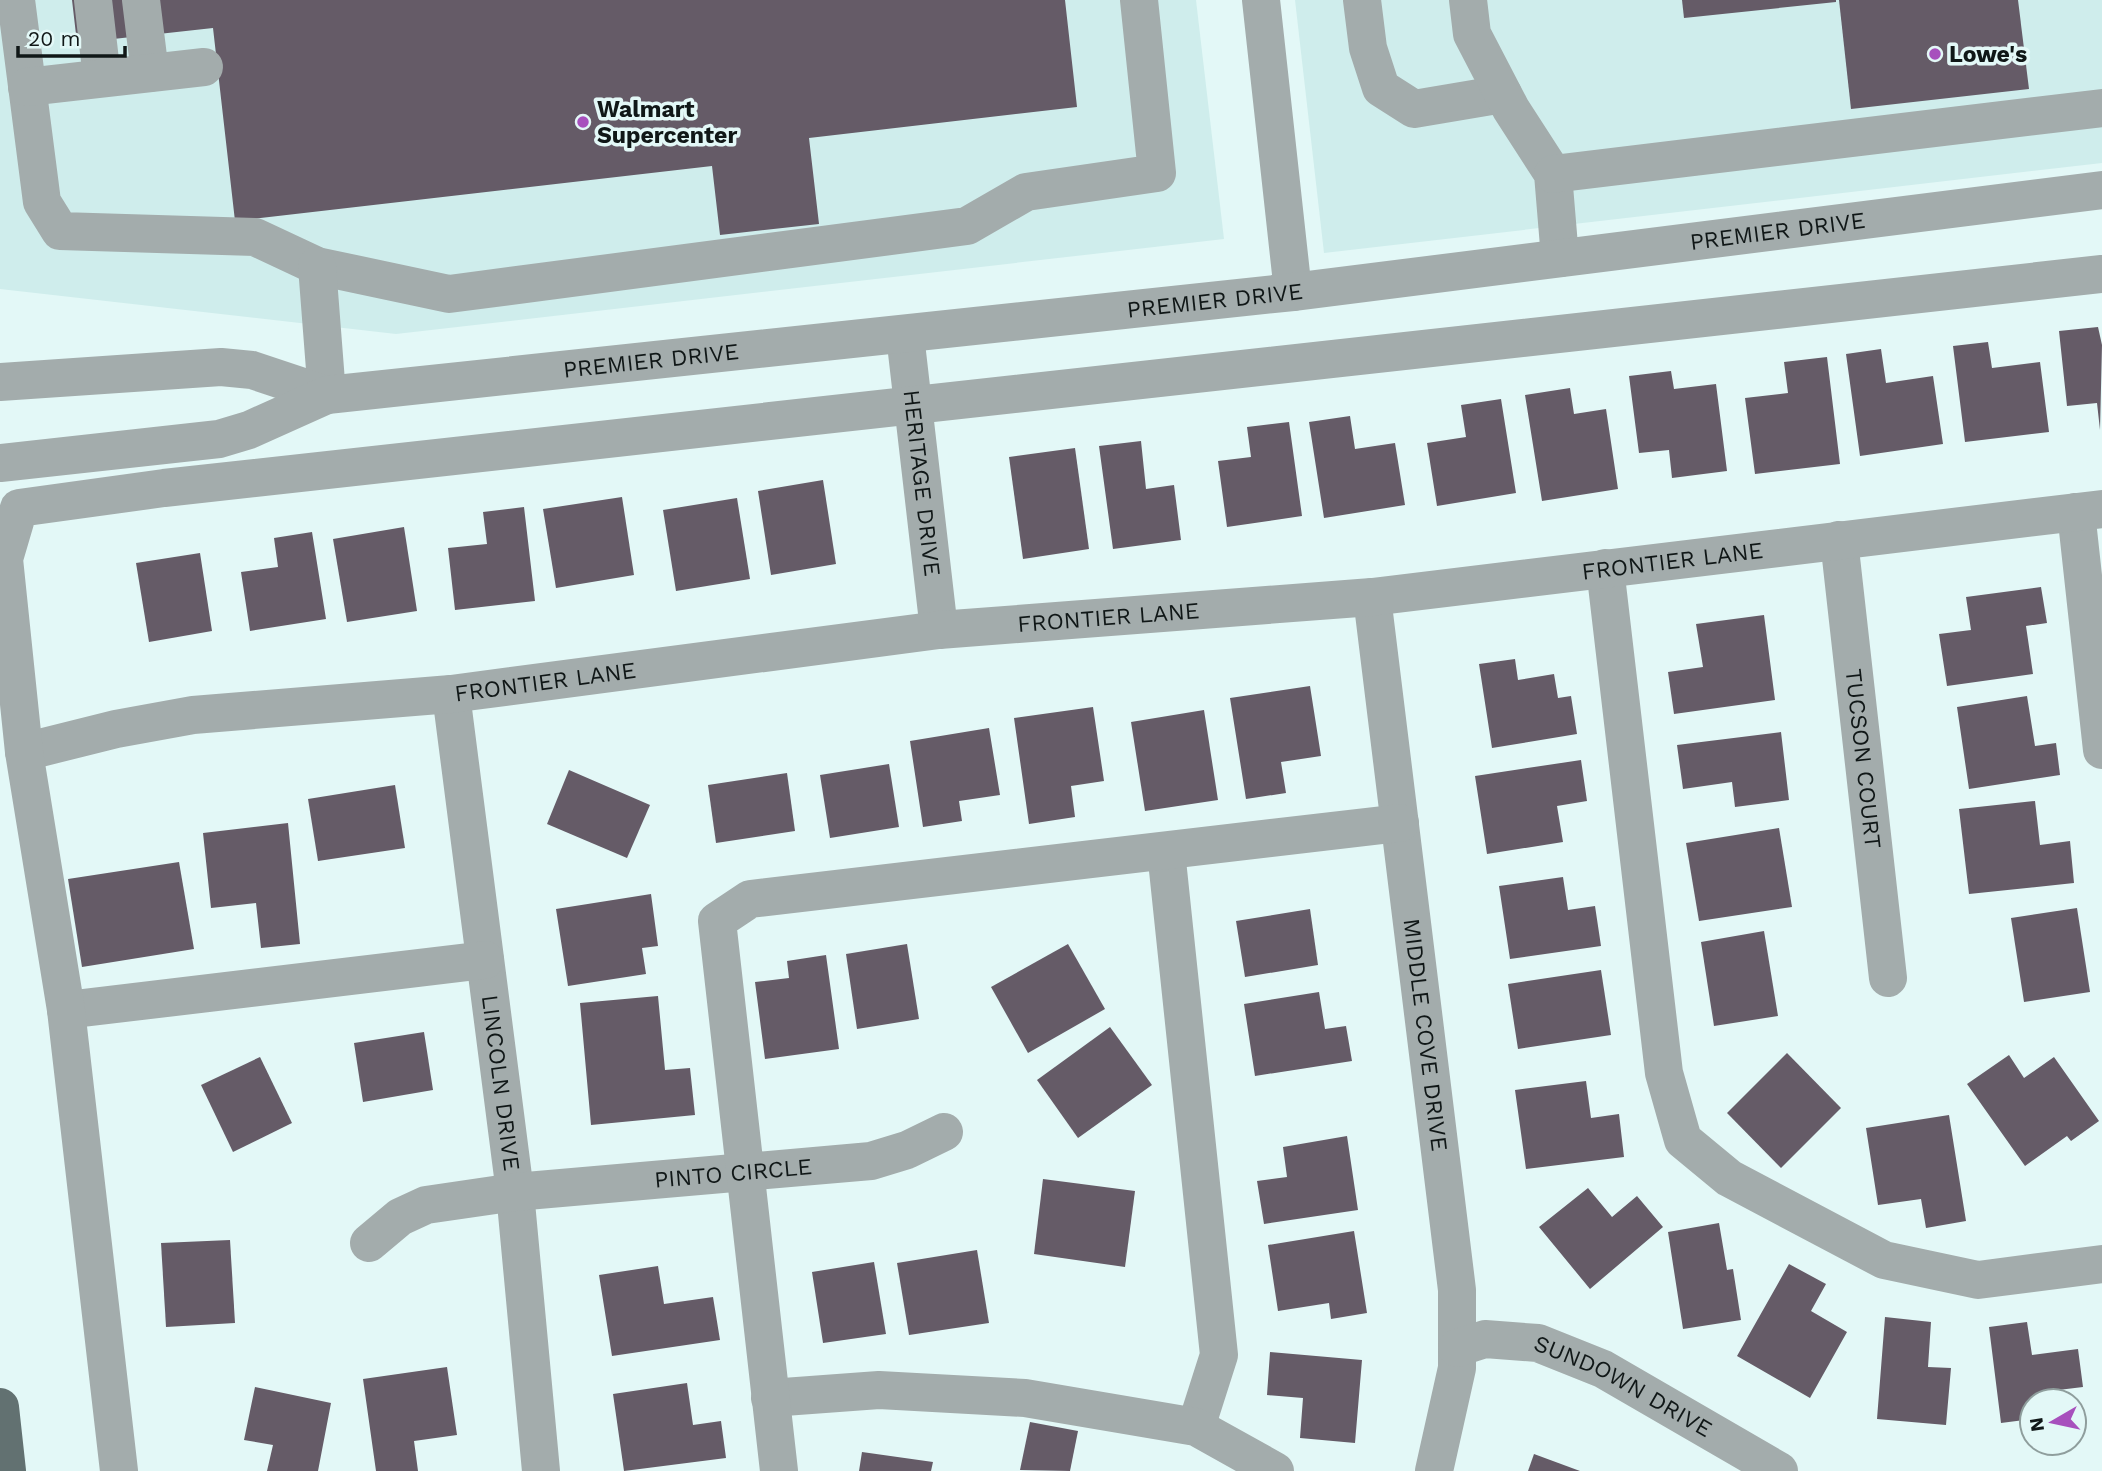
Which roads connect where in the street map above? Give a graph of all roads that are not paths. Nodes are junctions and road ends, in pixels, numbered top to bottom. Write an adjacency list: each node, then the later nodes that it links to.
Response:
1 (16, 0): 11 (street)
2 (93, 0): 10 (street)
3 (119, 0): 10 (street)
4 (141, 0): 10 (street)
5 (1139, 0): 17 (street)
6 (1261, 0): 19 (street)
7 (1362, 0): 12 (street)
8 (1468, 0): 12 (street)
9 (204, 67): 10 (street)
10 (127, 76): 11 (street)
11 (27, 87): 17 (street)
12 (1503, 94): 14 (street)
13 (2102, 108): 14 (street)
14 (1553, 174): 16 (street)
15 (2102, 190): 16 (street, PREMIER DRIVE)
16 (1560, 258): 19 (street, PREMIER DRIVE)
17 (317, 267): 22 (street)
18 (2102, 274): 23 (street)
19 (1293, 292): 20 (street, PREMIER DRIVE)
20 (905, 335): 22 (street, PREMIER DRIVE); 23 (street, HERITAGE DRIVE)
21 (0, 382): 22 (street, PREMIER DRIVE)
22 (327, 395): 24 (street, PREMIER DRIVE)
23 (913, 405): 29 (street, HERITAGE DRIVE); 32 (street)
24 (0, 463)
25 (2089, 511): 26 (street, FRONTIER LANE); 31 (street)
26 (1839, 540): 27 (street, FRONTIER LANE); 36 (street, TUCSON COURT)
27 (1605, 569): 28 (street, FRONTIER LANE); 42 (street)
28 (1372, 597): 29 (street, FRONTIER LANE); 33 (street, MIDDLE COVE DRIVE)
29 (939, 630): 30 (street, FRONTIER LANE)
30 (450, 694): 32 (street, FRONTIER LANE); 35 (street, LINCOLN DRIVE)
31 (2102, 750)
32 (23, 752): 37 (street)
33 (1400, 823): 34 (street); 43 (street, MIDDLE COVE DRIVE)
34 (1166, 851): 39 (street); 46 (street)
35 (485, 960): 37 (street); 40 (street, LINCOLN DRIVE)
36 (1888, 978)
37 (66, 1010): 48 (street)
38 (944, 1132): 39 (street, PINTO CIRCLE)
39 (744, 1172): 40 (street, PINTO CIRCLE); 44 (street)
40 (515, 1192): 41 (street, PINTO CIRCLE); 49 (street, LINCOLN DRIVE)
41 (369, 1243)
42 (2102, 1264)
43 (1457, 1348): 52 (street, MIDDLE COVE DRIVE); 53 (street, SUNDOWN DRIVE)
44 (770, 1398): 46 (street); 50 (street)
45 (0, 1407): 47 (main road)
46 (1196, 1427): 51 (street)
47 (7, 1471)
48 (119, 1471)
49 (541, 1471)
50 (779, 1471)
51 (1275, 1471)
52 (1434, 1471)
53 (1779, 1471)

